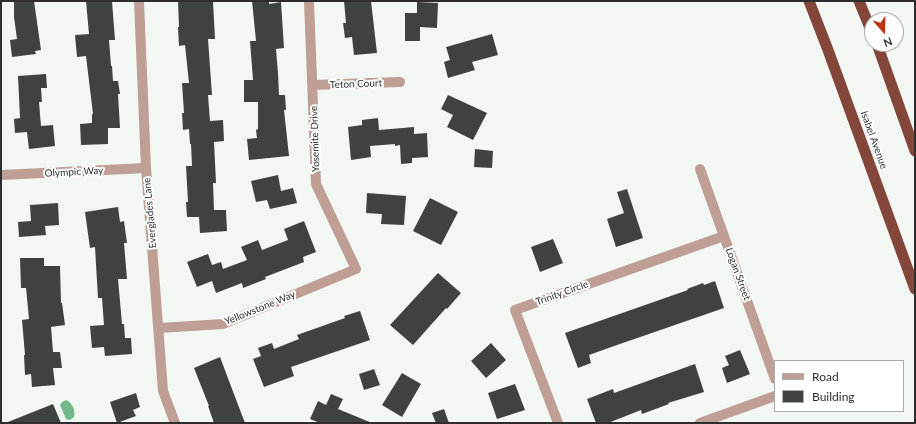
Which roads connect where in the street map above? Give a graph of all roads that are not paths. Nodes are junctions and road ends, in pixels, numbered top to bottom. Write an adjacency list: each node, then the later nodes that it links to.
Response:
1 (139, 1): 10 (street, Everglades Lane)
2 (309, 1): 8 (street, Yosemite Drive)
3 (809, 1): 15 (highway, Isabel Avenue)
4 (859, 1): 5 (highway)
5 (864, 13)
6 (880, 52): 9 (highway)
7 (400, 82): 8 (street, Teton Court)
8 (313, 85): 14 (street, Yosemite Drive)
9 (915, 150)
10 (146, 168): 12 (street, Olympic Way); 16 (street, Everglades Lane)
11 (700, 169): 13 (street, Logan Street)
12 (1, 175)
13 (724, 236): 17 (street, Logan Street); 20 (street, Trinity Circle)
14 (356, 269): 16 (street, Yellowstone Way)
15 (915, 289)
16 (159, 328): 19 (street, Everglades Lane)
17 (774, 376)
18 (774, 396): 21 (street)
19 (175, 423)
20 (558, 423)
21 (700, 423)

